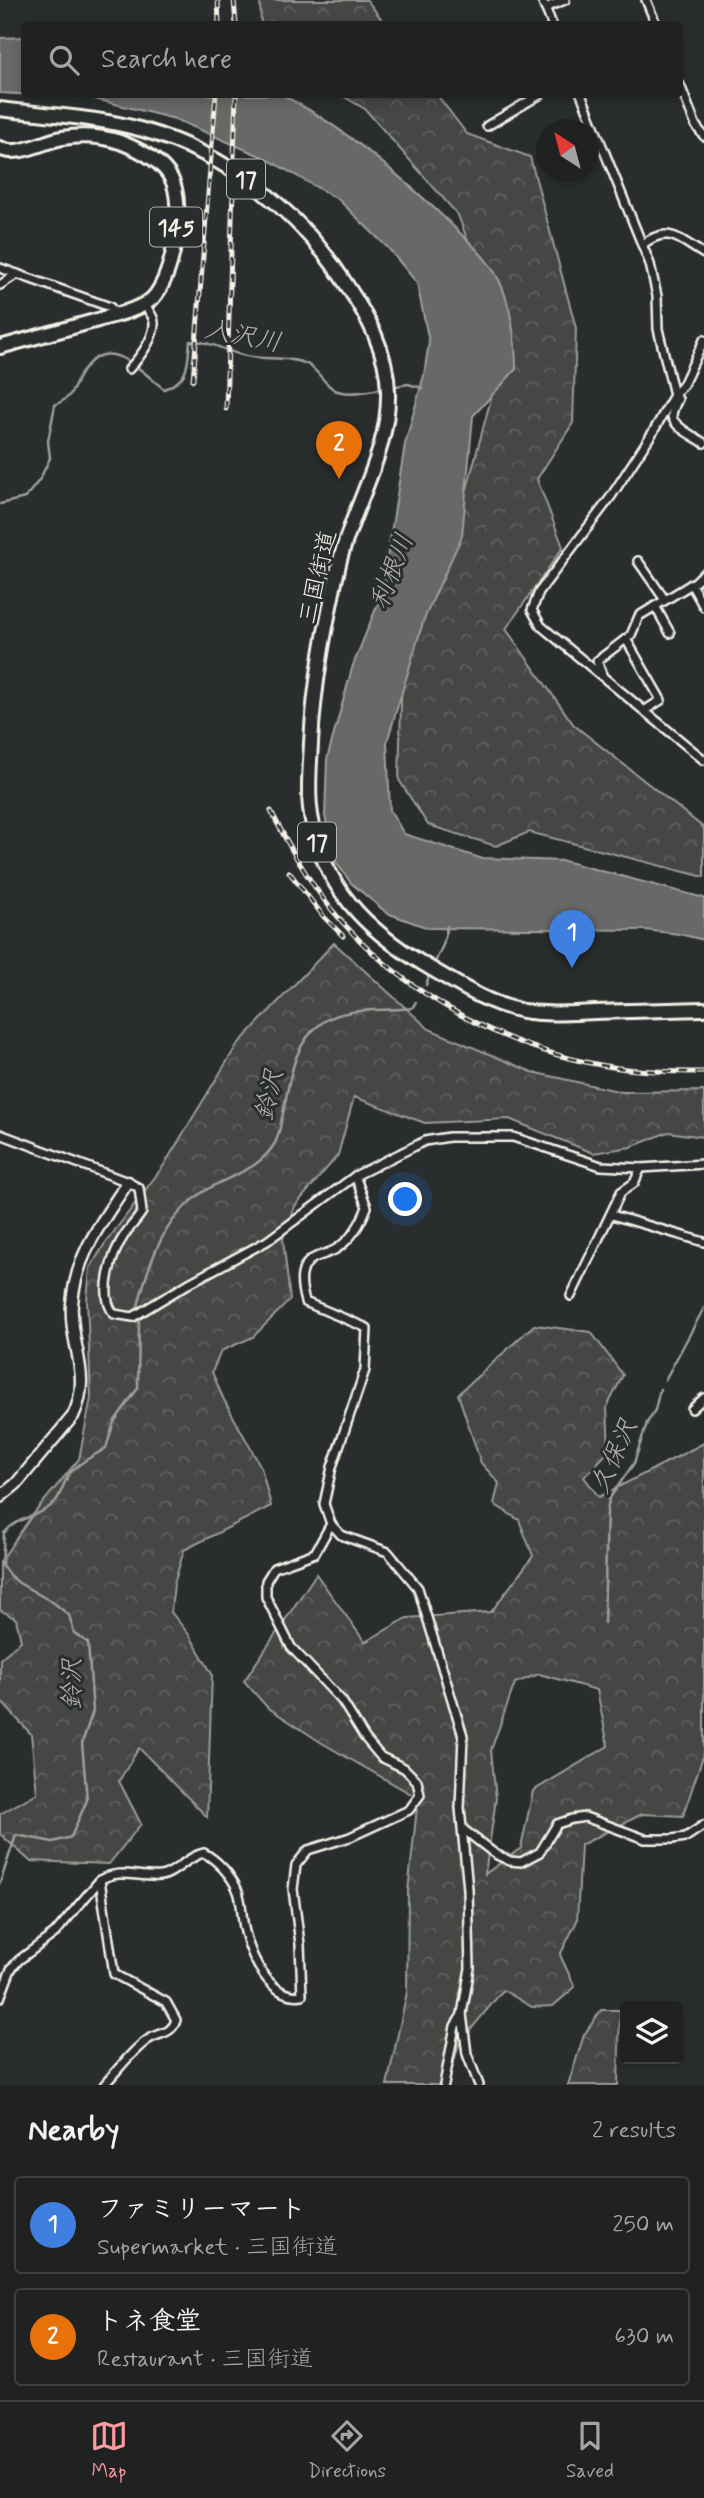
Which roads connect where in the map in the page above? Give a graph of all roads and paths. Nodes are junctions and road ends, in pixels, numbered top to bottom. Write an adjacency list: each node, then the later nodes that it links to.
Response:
1 (565, 0): 3 (street)
2 (646, 0): 5 (street)
3 (544, 4): 4 (street)
4 (551, 21)
5 (655, 21)
6 (683, 92): 11 (street)
7 (534, 98): 10 (street)
8 (583, 98): 13 (street)
9 (0, 109): 36 (highway, 三国街道 / 17)
10 (487, 126)
11 (704, 136)
12 (0, 148): 18 (highway, 145)
13 (642, 245): 14 (street); 23 (street)
14 (704, 254)
15 (0, 268): 16 (street)
16 (17, 274): 17 (street); 19 (street)
17 (0, 285)
18 (144, 305): 19 (highway); 22 (street)
19 (117, 315): 21 (highway)
20 (704, 340): 23 (street)
21 (0, 347)
22 (129, 369)
23 (674, 395): 24 (street); 33 (street)
24 (704, 443)
25 (638, 561): 28 (street)
26 (704, 573): 27 (street)
27 (691, 584): 28 (street); 30 (street)
28 (665, 600): 29 (street)
29 (655, 606): 31 (street); 32 (street)
30 (704, 607)
31 (670, 633)
32 (626, 639): 33 (street); 34 (street)
33 (603, 677): 34 (street)
34 (644, 711): 35 (street)
35 (704, 760)
36 (704, 1009)
37 (0, 1134): 41 (street)
38 (704, 1164): 39 (street)
39 (641, 1168): 40 (street); 42 (street)
40 (355, 1176): 41 (street); 48 (street)
41 (128, 1182): 47 (street)
42 (612, 1215): 43 (street); 44 (street)
43 (704, 1242)
44 (570, 1296)
45 (704, 1398): 46 (street)
46 (692, 1409)
47 (0, 1497)
48 (331, 1524): 50 (street); 51 (street)
49 (704, 1825): 50 (street)
50 (462, 1828): 53 (street)
51 (100, 1881): 52 (street); 54 (street)
52 (0, 1998)
53 (462, 2014): 55 (street); 56 (street)
54 (104, 2085)
55 (444, 2085)
56 (479, 2085)

